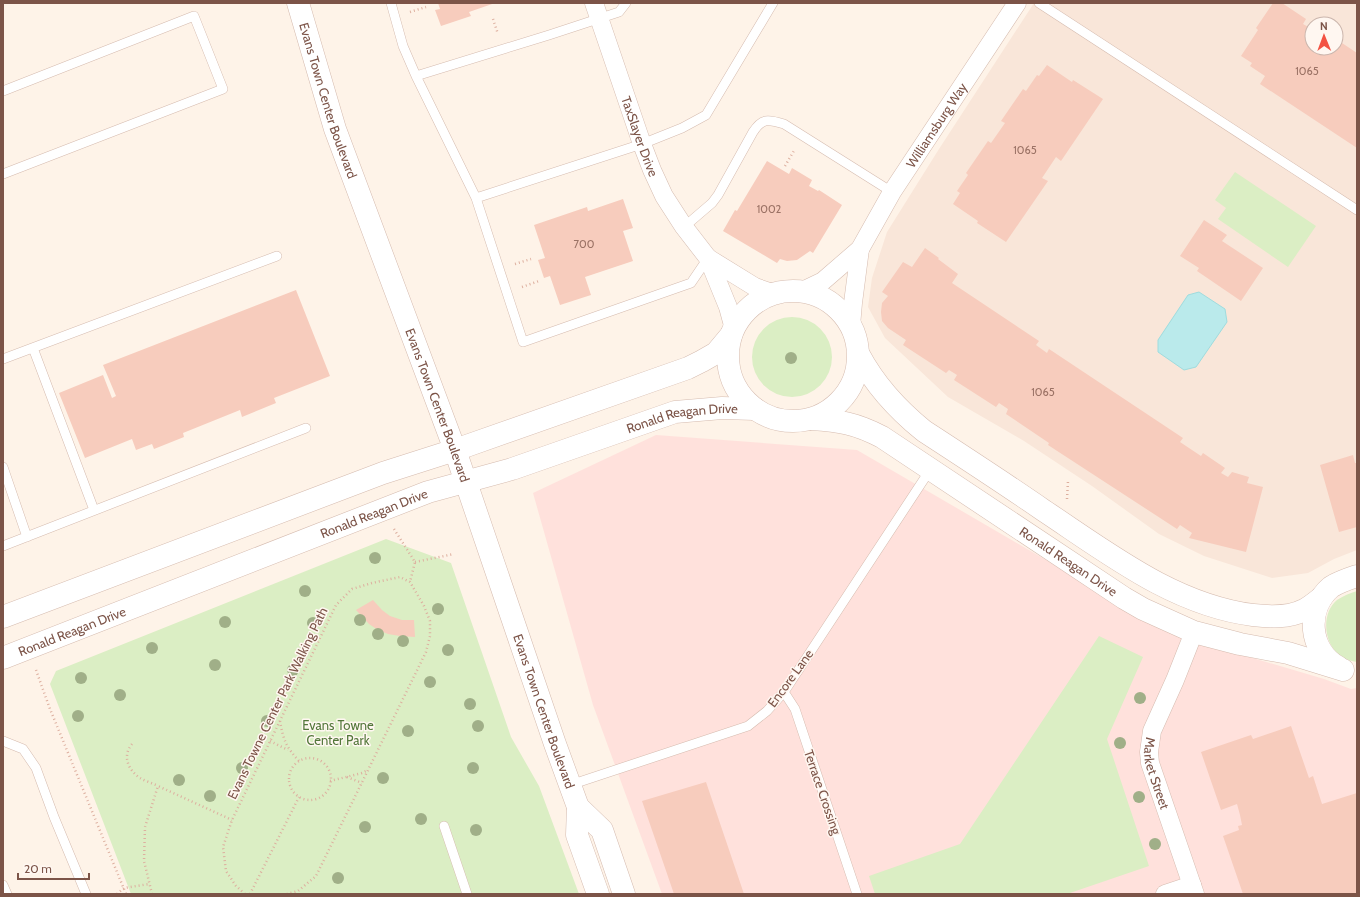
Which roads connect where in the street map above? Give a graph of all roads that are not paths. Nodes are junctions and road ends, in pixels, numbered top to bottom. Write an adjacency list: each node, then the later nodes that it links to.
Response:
1 (298, 3): 29 (street, Evans Town Center Boulevard)
2 (390, 3): 8 (lane)
3 (626, 3): 7 (lane)
4 (773, 3): 10 (lane)
5 (1017, 3): 12 (street, Williamsburg Way)
6 (1039, 3): 14 (lane)
7 (597, 11): 8 (lane); 10 (street, TaxSlayer Drive)
8 (416, 76): 13 (lane)
9 (3, 91): 11 (lane)
10 (642, 144): 13 (lane); 15 (street, TaxSlayer Drive)
11 (3, 174)
12 (892, 192): 15 (lane); 16 (street, Williamsburg Way)
13 (476, 198): 18 (lane)
14 (1357, 210)
15 (684, 227): 18 (street, TaxSlayer Drive)
16 (860, 249): 19 (street, Williamsburg Way); 21 (street, Williamsburg Way)
17 (277, 256): 23 (lane)
18 (708, 258): 20 (street, TaxSlayer Drive); 22 (street, TaxSlayer Drive)
19 (800, 292): 20 (street, Ronald Reagan Drive); 21 (street, Ronald Reagan Drive)
20 (775, 294): 22 (street, Ronald Reagan Drive)
21 (851, 326): 24 (street, Ronald Reagan Drive)
22 (733, 332): 26 (street, Ronald Reagan Drive); 29 (street, Ronald Reagan Drive)
23 (33, 348): 25 (lane); 33 (lane)
24 (858, 355): 27 (street, Ronald Reagan Drive); 37 (street, Ronald Reagan Drive)
25 (3, 359)
26 (755, 409): 27 (street, Ronald Reagan Drive); 32 (street, Ronald Reagan Drive)
27 (811, 419): 31 (street, Ronald Reagan Drive)
28 (306, 428): 33 (lane)
29 (455, 450): 32 (street, Evans Town Center Boulevard); 38 (street, Ronald Reagan Drive)
30 (3, 467): 34 (lane)
31 (930, 470): 39 (street, Ronald Reagan Drive); 42 (lane, Encore Lane)
32 (466, 481): 40 (street, Ronald Reagan Drive); 44 (street, Evans Town Center Boulevard)
33 (94, 510): 34 (lane)
34 (28, 537): 35 (lane)
35 (3, 546)
36 (1357, 576): 37 (street, Ronald Reagan Drive)
37 (1321, 598): 41 (street, Ronald Reagan Drive)
38 (3, 618)
39 (1194, 632): 41 (street, Ronald Reagan Drive); 48 (street, Market Street)
40 (3, 658)
41 (1350, 671)
42 (784, 692): 44 (lane, Encore Lane); 54 (lane, Terrace Crossing)
43 (3, 741): 50 (lane)
44 (570, 785): 45 (street, Evans Town Center Boulevard)
45 (578, 807): 52 (street, Evans Town Center Boulevard); 53 (street, Evans Town Center Boulevard)
46 (444, 826): 51 (lane)
47 (3, 885): 49 (lane)
48 (1193, 889): 55 (street)
49 (6, 894)
50 (86, 894)
51 (467, 894)
52 (598, 894)
53 (624, 894)
54 (857, 894)
55 (1165, 894)

